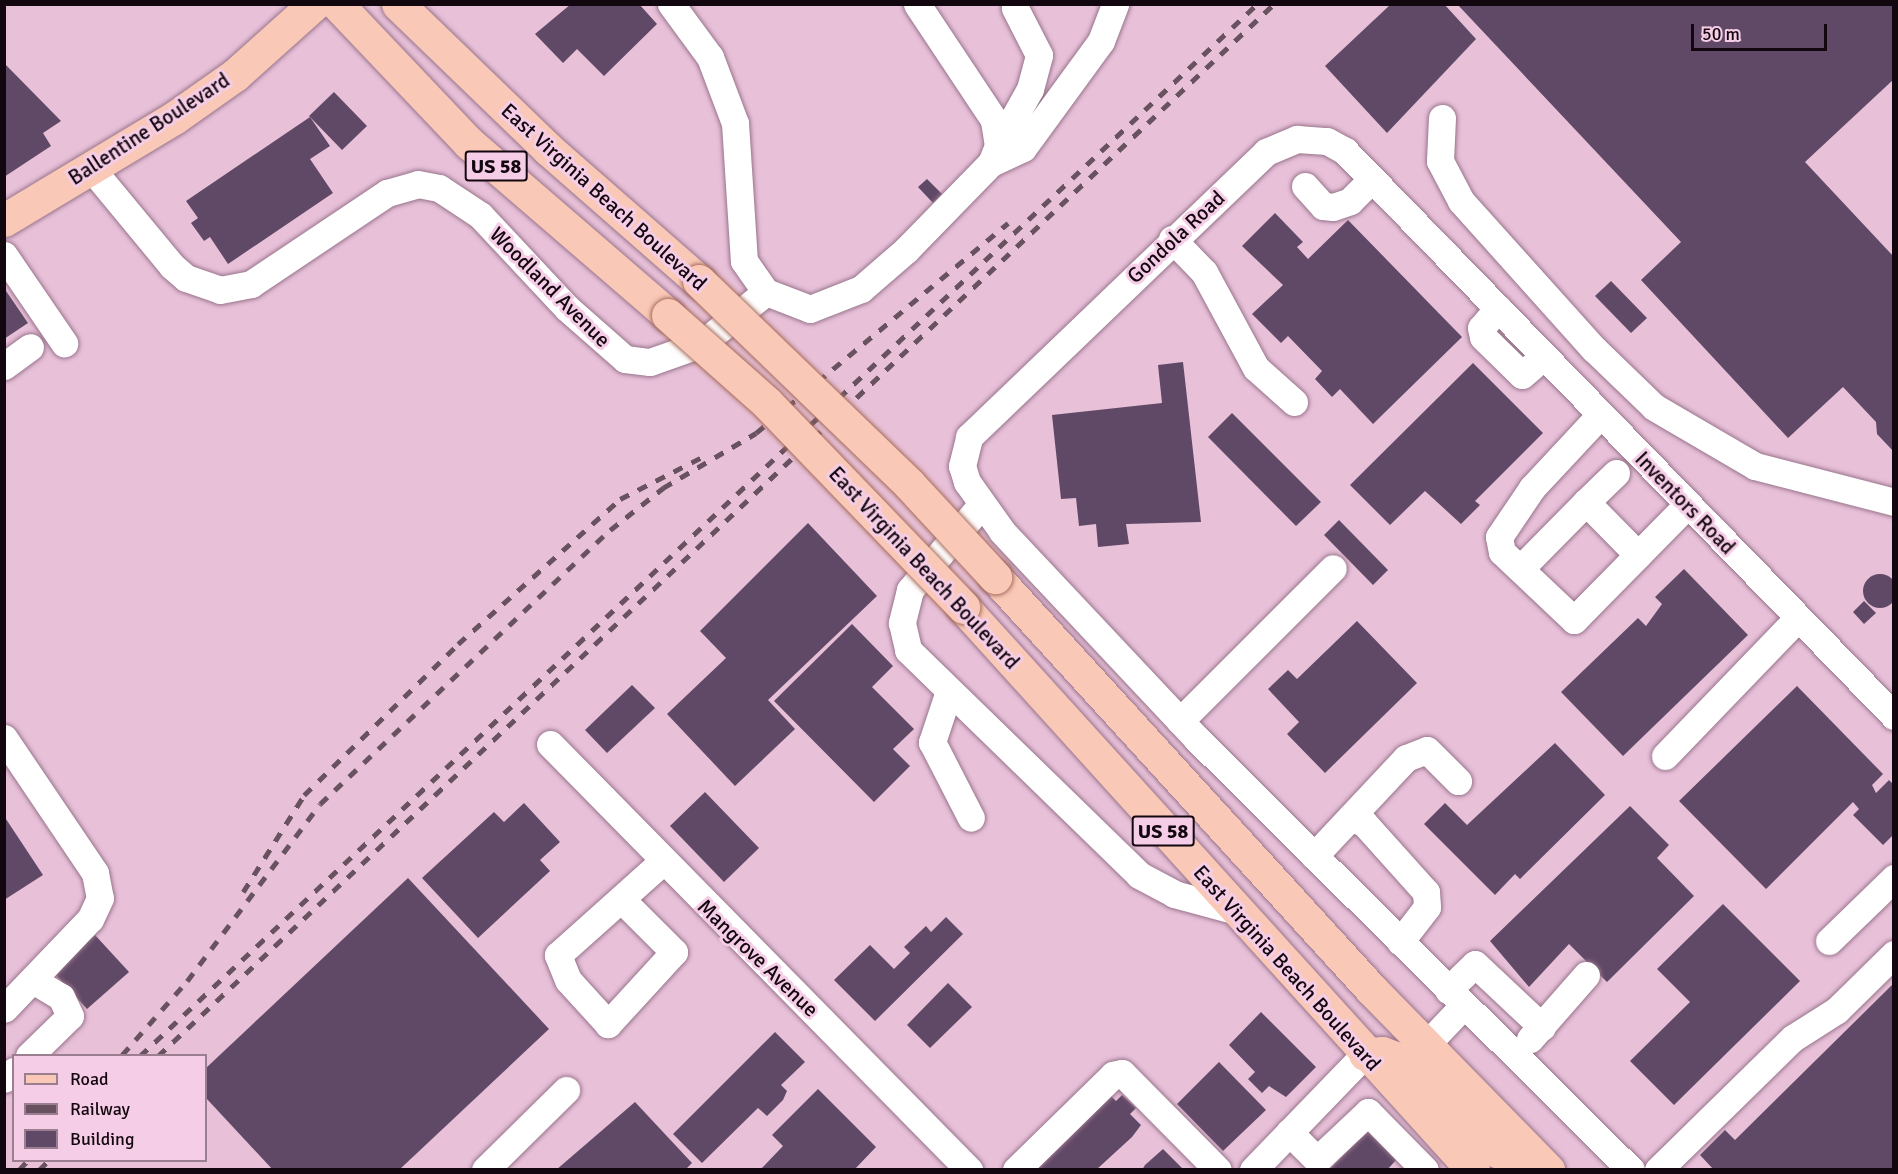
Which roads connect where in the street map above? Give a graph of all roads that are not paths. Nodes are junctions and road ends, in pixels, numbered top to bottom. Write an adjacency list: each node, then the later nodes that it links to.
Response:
1 (314, 4): 10 (main road, Ballentine Boulevard)
2 (337, 4): 45 (main road, East Virginia Beach Boulevard / US 58, bridge)
3 (398, 4): 51 (main road, East Virginia Beach Boulevard / US 58, bridge)
4 (670, 4): 17 (street)
5 (917, 4): 9 (street)
6 (1115, 4): 9 (street)
7 (1015, 8): 9 (street)
8 (1442, 118): 25 (street)
9 (994, 155): 17 (street)
10 (91, 168): 13 (main road, Ballentine Boulevard); 17 (street, Woodland Avenue)
11 (1372, 179): 12 (street); 14 (street, Gondola Road); 16 (street, Gondola Road)
12 (1305, 186)
13 (4, 220)
14 (1172, 239): 21 (street); 26 (street, Gondola Road)
15 (4, 255): 18 (street)
16 (1479, 288): 22 (street, Inventors Road)
17 (766, 292)
18 (64, 343)
19 (30, 347): 20 (street)
20 (4, 366)
21 (1294, 402)
22 (1600, 415): 27 (street, Inventors Road); 30 (street)
23 (1616, 473): 24 (street)
24 (1586, 502): 28 (street); 30 (street)
25 (1893, 502)
26 (981, 505): 32 (street); 34 (street)
27 (1687, 505): 28 (street); 31 (street, Inventors Road)
28 (1638, 555): 30 (street)
29 (1333, 568): 34 (street)
30 (1521, 568)
31 (1797, 619): 33 (street, Inventors Road); 37 (street)
32 (948, 694): 40 (street); 45 (street)
33 (1893, 716)
34 (1180, 721): 41 (street)
35 (4, 738): 50 (street)
36 (550, 744): 42 (street, Mangrove Avenue)
37 (1665, 756)
38 (1458, 781): 39 (street)
39 (1351, 818): 41 (street); 47 (street)
40 (971, 819)
41 (1314, 856): 47 (street)
42 (662, 862): 44 (street); 66 (street, Mangrove Avenue)
43 (1893, 878): 46 (street)
44 (621, 899): 44 (street)
45 (1237, 911): 57 (main road, East Virginia Beach Boulevard / US 58)
46 (1829, 941)
47 (1400, 942): 52 (street)
48 (1893, 954): 63 (street)
49 (1586, 975): 54 (street)
50 (34, 981): 53 (street); 56 (street)
51 (1365, 982): 55 (main road, East Virginia Beach Boulevard / US 58); 57 (main road)
52 (1455, 998): 54 (street); 55 (street); 58 (street)
53 (4, 1009)
54 (1542, 1027): 58 (street)
55 (1426, 1045): 72 (main road, East Virginia Beach Boulevard / US 58)
56 (31, 1054)
57 (1365, 1054): 60 (street); 61 (main road, East Virginia Beach Boulevard / US 58); 71 (main road)
58 (1514, 1054): 73 (street)
59 (566, 1090): 65 (street)
60 (1288, 1132): 62 (street); 69 (street)
61 (1447, 1143): 64 (street); 70 (main road, East Virginia Beach Boulevard / US 58)
62 (1309, 1164): 64 (street)
63 (1673, 1165)
64 (1424, 1169)
65 (485, 1170)
66 (969, 1170)
67 (1016, 1170): 68 (street)
68 (1218, 1170)
69 (1254, 1170)
70 (1473, 1170)
71 (1540, 1170)
72 (1548, 1170)
73 (1631, 1170)

